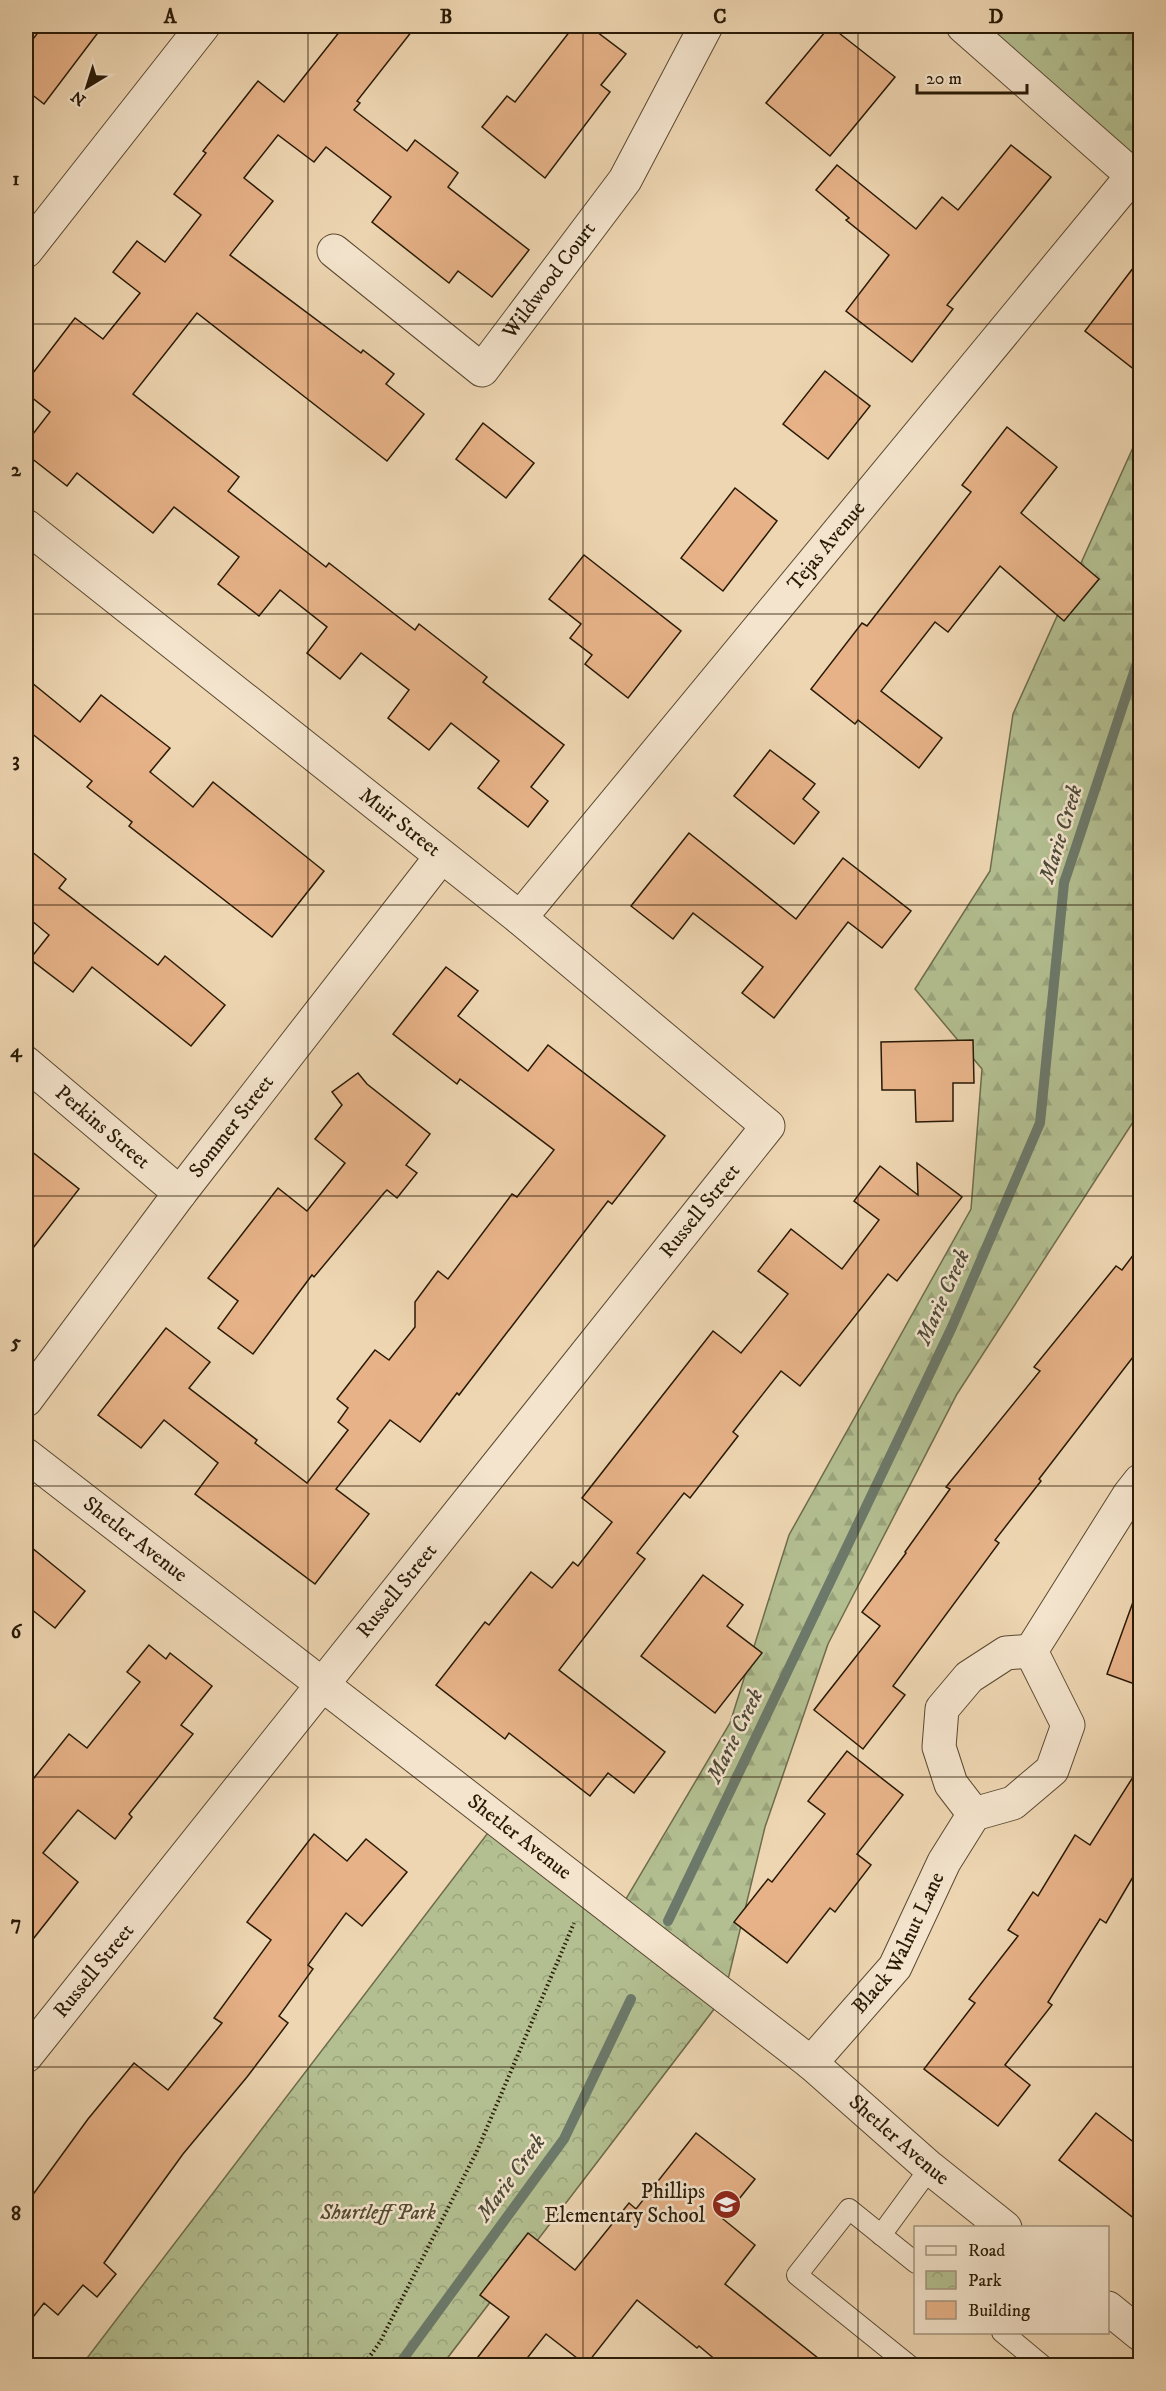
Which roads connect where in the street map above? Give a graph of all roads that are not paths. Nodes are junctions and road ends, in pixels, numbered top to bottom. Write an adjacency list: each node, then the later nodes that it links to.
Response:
1 (203, 26): 5 (street)
2 (706, 26): 6 (street, Wildwood Court)
3 (963, 26): 4 (street)
4 (1137, 178): 9 (street, Tejas Avenue)
5 (26, 251)
6 (334, 251)
7 (26, 526): 8 (street, Muir Street)
8 (441, 857): 9 (street, Muir Street); 12 (street, Sommer Street)
9 (520, 918): 11 (street, Muir Street)
10 (26, 1063): 12 (street, Perkins Street)
11 (768, 1126): 17 (street, Russell Street)
12 (180, 1193): 13 (street, Sommer Street)
13 (26, 1400)
14 (26, 1455): 17 (street, Shetler Avenue)
15 (1140, 1481): 16 (street)
16 (1031, 1650): 18 (street); 18 (street)
17 (321, 1686): 19 (street, Russell Street); 20 (street, Shetler Avenue)
18 (974, 1814): 20 (street, Black Walnut Lane)
19 (26, 2056)
20 (811, 2063): 21 (street, Shetler Avenue)
21 (930, 2168): 22 (street, Shetler Avenue); 23 (lane)
22 (1002, 2226)
23 (881, 2235): 24 (lane); 28 (lane)
24 (914, 2262)
25 (1109, 2310): 27 (street)
26 (1004, 2334): 29 (lane)
27 (1140, 2334)
28 (910, 2366)
29 (1043, 2366)

